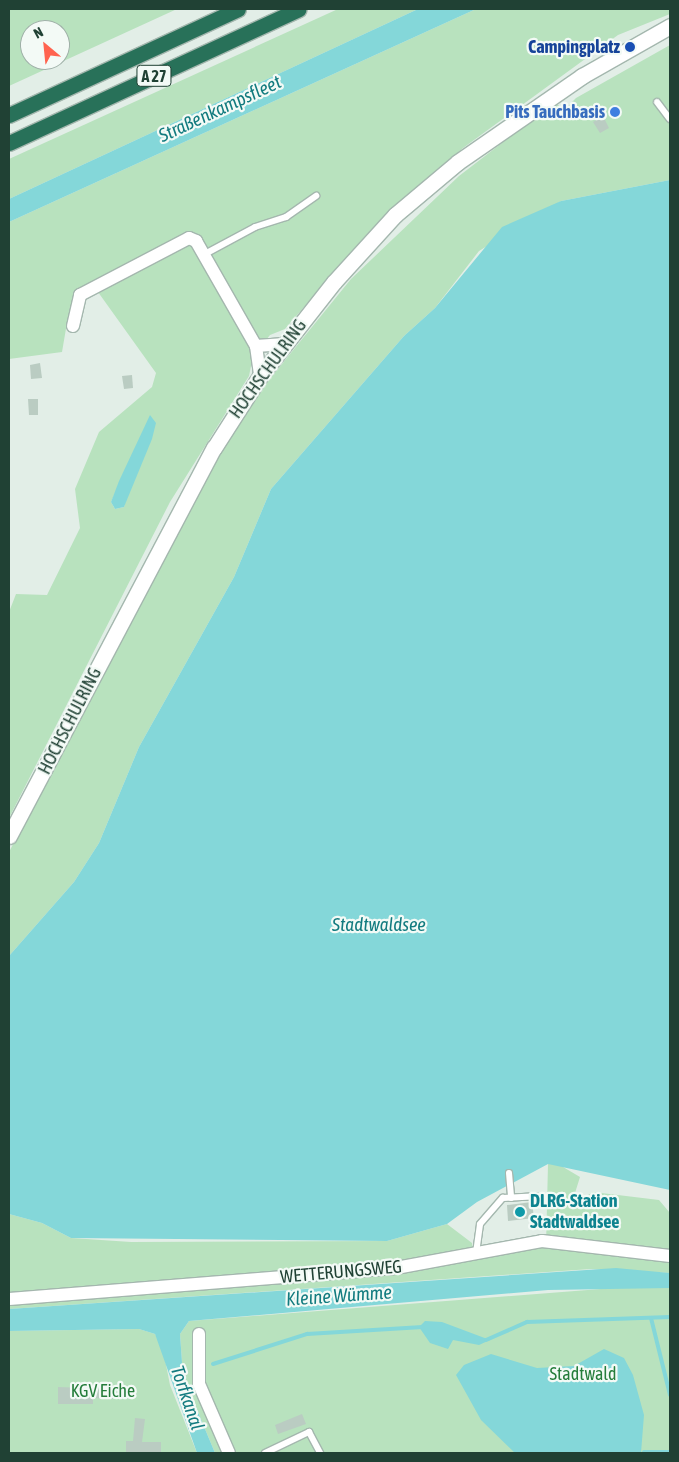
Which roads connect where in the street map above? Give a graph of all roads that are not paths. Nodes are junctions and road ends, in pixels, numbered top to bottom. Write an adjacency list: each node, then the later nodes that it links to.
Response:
1 (238, 9): 5 (highway, A 27)
2 (298, 9): 7 (highway, A 27)
3 (670, 26): 11 (street, HOCHSCHULRING)
4 (657, 102): 6 (lane)
5 (9, 114)
6 (670, 119)
7 (9, 143)
8 (316, 196): 9 (lane)
9 (203, 255): 10 (street); 12 (street)
10 (73, 326)
11 (284, 344): 12 (street); 13 (street, HOCHSCHULRING)
12 (256, 346): 13 (street)
13 (260, 376): 14 (street, HOCHSCHULRING)
14 (9, 836)
15 (509, 1173): 17 (lane)
16 (536, 1196): 17 (lane)
17 (511, 1198): 18 (lane)
18 (476, 1256): 19 (street, WETTERUNGSWEG); 20 (street, WETTERUNGSWEG)
19 (670, 1256)
20 (9, 1299)
21 (199, 1334): 22 (street)
22 (229, 1453)
23 (265, 1453): 24 (lane)
24 (320, 1453)

